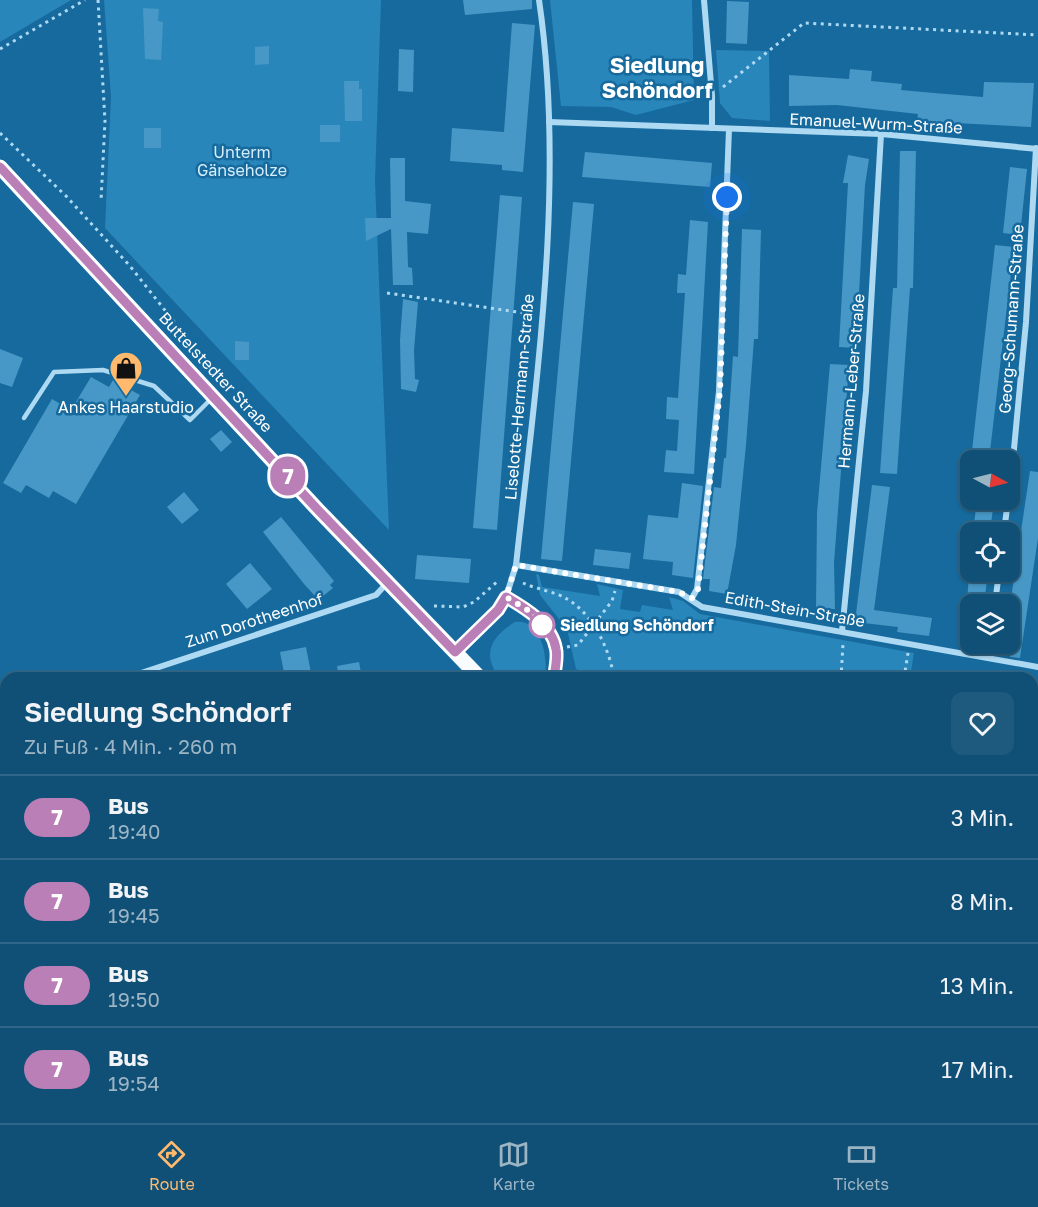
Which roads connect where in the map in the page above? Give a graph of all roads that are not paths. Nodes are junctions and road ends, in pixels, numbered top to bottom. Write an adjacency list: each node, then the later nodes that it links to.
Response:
1 (539, 0): 3 (street, Liselotte-Herrmann-Straße)
2 (704, 0): 4 (street)
3 (549, 122): 4 (street, Emanuel-Wurm-Straße); 12 (street, Liselotte-Herrmann-Straße)
4 (712, 128): 5 (street, Emanuel-Wurm-Straße)
5 (729, 129): 6 (street, Emanuel-Wurm-Straße); 15 (street)
6 (881, 134): 7 (street, Emanuel-Wurm-Straße); 16 (street, Hermann-Leber-Straße)
7 (1037, 148): 11 (street, Georg-Schumann-Straße)
8 (0, 167): 9 (main road, Buttelstedter Straße)
9 (214, 397): 10 (lane); 13 (main road, Buttelstedter Straße)
10 (24, 418)
11 (1014, 450)
12 (516, 565): 14 (street, Liselotte-Herrmann-Straße); 15 (street, Edith-Stein-Straße)
13 (387, 583): 17 (main road, Buttelstedter Straße); 20 (street, Zum Dorotheenhof)
14 (506, 597): 17 (street, Liselotte-Herrmann-Straße); 22 (lane)
15 (692, 598): 16 (street, Edith-Stein-Straße)
16 (842, 631): 18 (street, Edith-Stein-Straße)
17 (455, 652): 21 (main road, Buttelstedter Straße)
18 (987, 656): 19 (street, Edith-Stein-Straße)
19 (1038, 667)
20 (144, 672)
21 (473, 672)
22 (554, 672)

